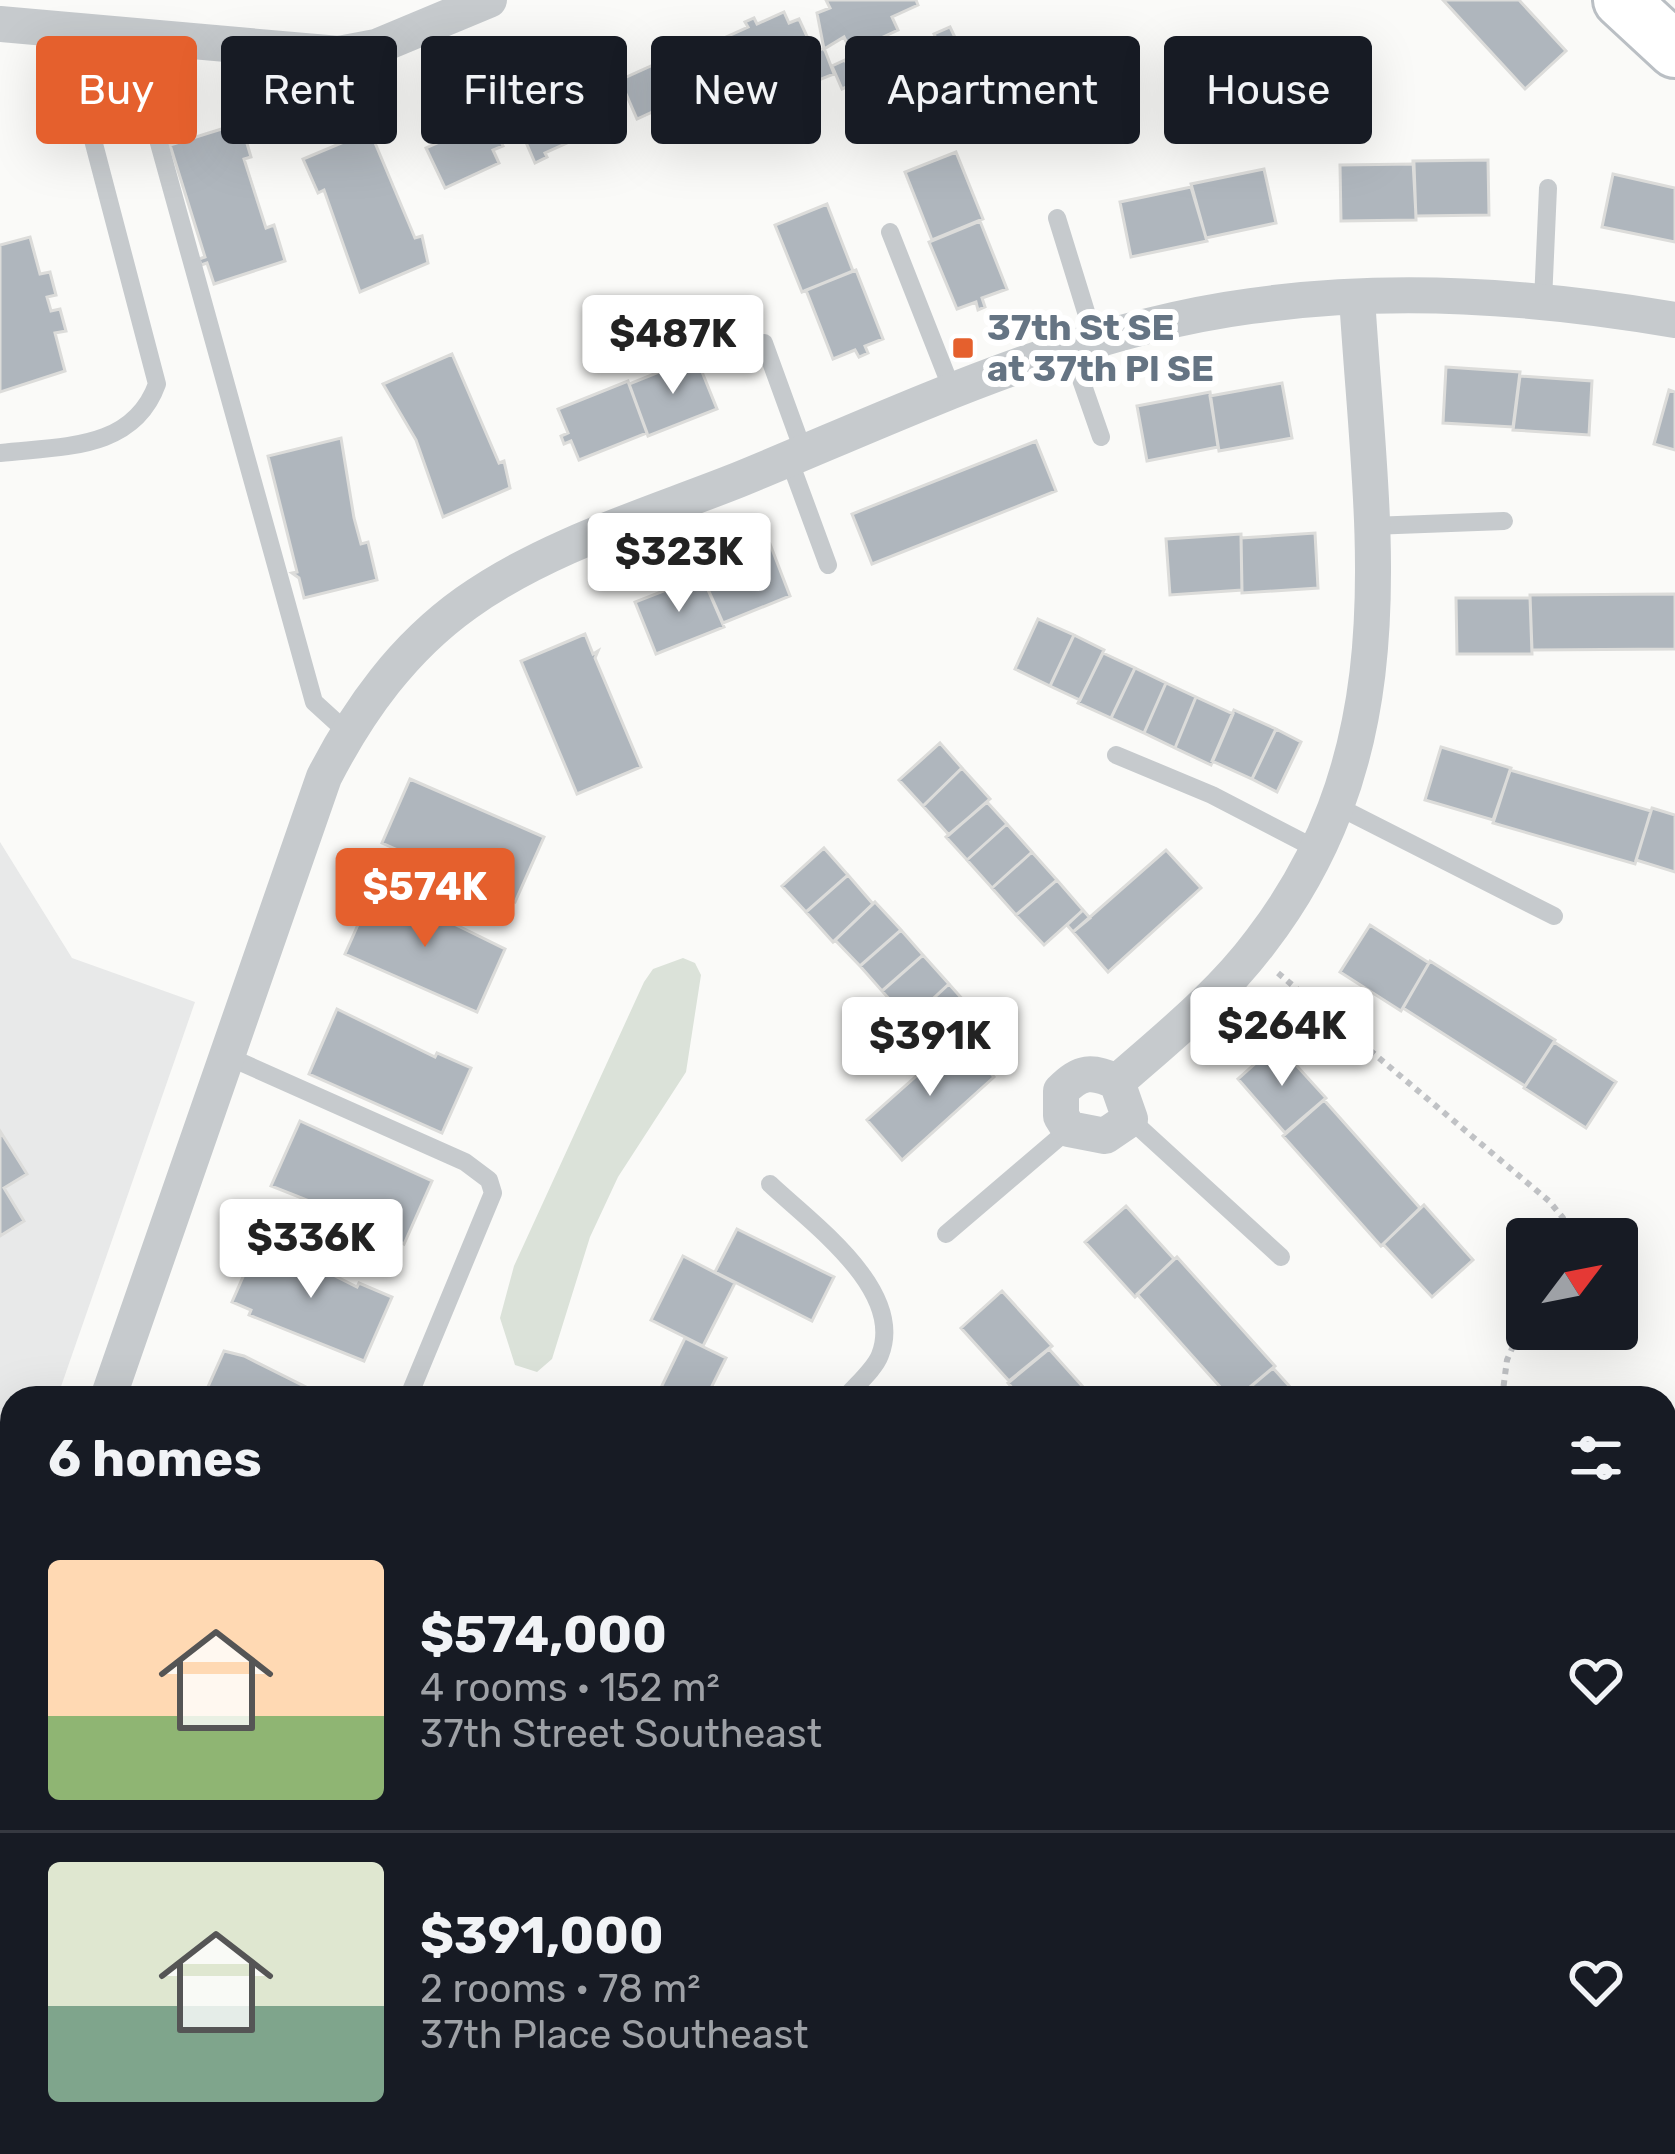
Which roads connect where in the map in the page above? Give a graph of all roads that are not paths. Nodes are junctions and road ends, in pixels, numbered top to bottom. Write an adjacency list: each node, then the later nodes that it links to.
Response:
1 (489, 0): 6 (street)
2 (1621, 0): 7 (main road)
3 (0, 25): 4 (street)
4 (88, 33): 5 (street); 19 (lane)
5 (118, 36)
6 (197, 43)
7 (1675, 50)
8 (159, 144): 24 (lane)
9 (1548, 188): 13 (lane)
10 (1057, 218): 16 (lane)
11 (890, 232): 17 (lane)
12 (1357, 297): 13 (street); 16 (street); 22 (street)
13 (1543, 301): 14 (street)
14 (1675, 320)
15 (764, 343): 20 (lane)
16 (1082, 344): 17 (street); 18 (lane)
17 (953, 392): 20 (street)
18 (1101, 436)
19 (0, 453)
20 (796, 456): 23 (lane); 24 (street)
21 (1504, 521): 22 (lane)
22 (1371, 526): 26 (street)
23 (828, 565)
24 (348, 733): 29 (street)
25 (1116, 755): 27 (lane)
26 (1337, 806): 27 (street); 28 (lane)
27 (1318, 850): 30 (street)
28 (1554, 916)
29 (227, 1056): 36 (street); 37 (lane)
30 (1117, 1082): 31 (street); 32 (street)
31 (1130, 1119): 32 (street); 35 (lane)
32 (1069, 1130): 34 (lane)
33 (770, 1184): 38 (lane)
34 (946, 1234)
35 (1281, 1257)
36 (112, 1386)
37 (412, 1386)
38 (855, 1386)

